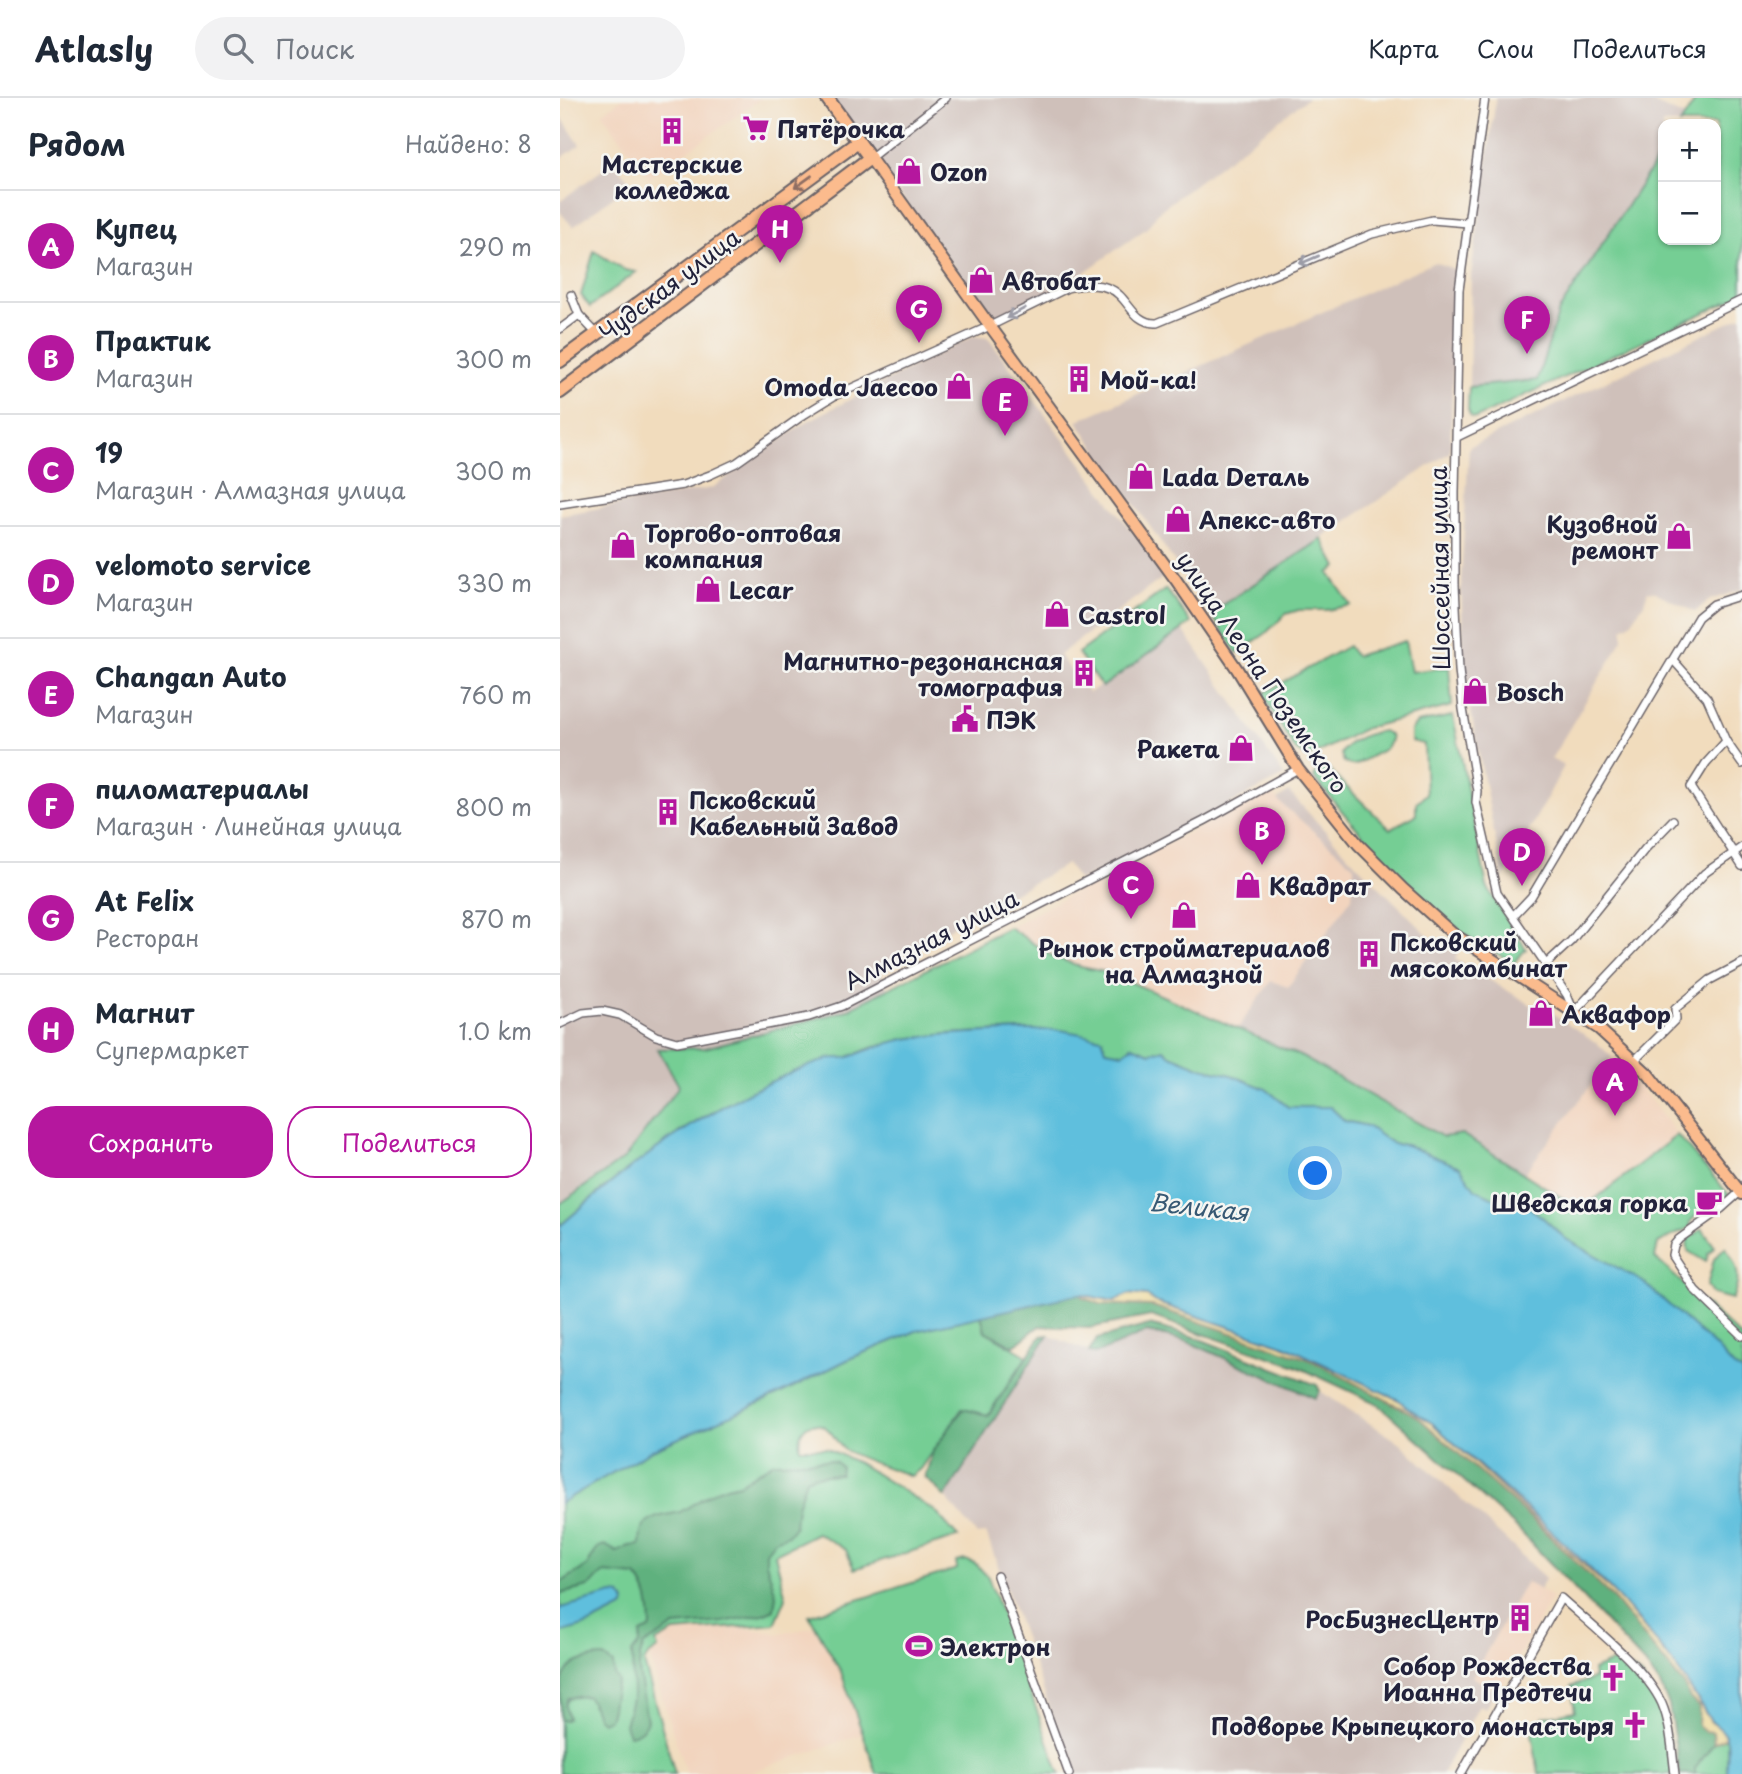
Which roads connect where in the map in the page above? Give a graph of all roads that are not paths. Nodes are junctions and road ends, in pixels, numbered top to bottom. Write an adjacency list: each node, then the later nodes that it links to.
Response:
1 (827, 98): 4 (highway, улица Леона Поземского)
2 (946, 98): 5 (street)
3 (1482, 98): 6 (street, Шоссейная улица)
4 (858, 142): 5 (highway, улица Леона Поземского); 12 (highway, Чудская улица, one-way to 12)
5 (870, 159): 10 (main road, улица Леона Поземского); 14 (highway, Чудская улица)
6 (1468, 223): 10 (street, one-way to 10); 15 (street, Шоссейная улица)
7 (571, 295): 9 (street)
8 (1742, 300): 15 (street)
9 (579, 315): 11 (street); 12 (street)
10 (990, 327): 16 (street); 21 (main road, улица Леона Поземского)
11 (560, 328)
12 (597, 334): 13 (highway, Чудская улица)
13 (560, 361)
14 (560, 393)
15 (1457, 437): 26 (street, Шоссейная улица)
16 (560, 504)
17 (1742, 595): 18 (street)
18 (1674, 661): 19 (street); 26 (street)
19 (1726, 741): 20 (street); 24 (street)
20 (1742, 764)
21 (1298, 769): 29 (main road, улица Леона Поземского); 30 (street, Алмазная улица)
22 (1673, 821): 28 (street)
23 (1742, 847): 24 (street)
24 (1735, 852): 25 (street); 29 (street)
25 (1742, 866)
26 (1514, 915): 28 (street, Шоссейная улица)
27 (1742, 963): 31 (street)
28 (1545, 965): 29 (street, Шоссейная улица)
29 (1574, 1012): 31 (main road, улица Леона Поземского)
30 (560, 1024)
31 (1635, 1060): 32 (main road, улица Леона Поземского)
32 (1741, 1193): 33 (street)
33 (1742, 1336)
34 (997, 1576): 35 (street)
35 (1069, 1774)
36 (1461, 1774): 37 (street)
37 (1675, 1774)

